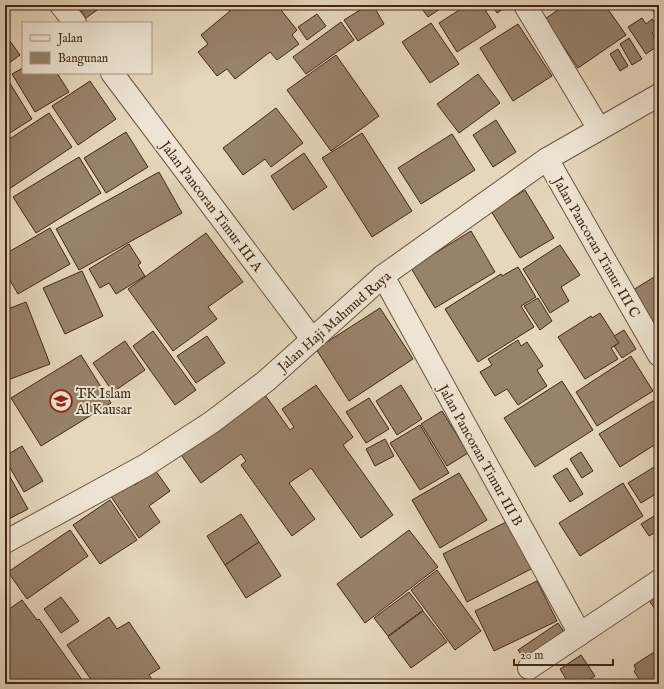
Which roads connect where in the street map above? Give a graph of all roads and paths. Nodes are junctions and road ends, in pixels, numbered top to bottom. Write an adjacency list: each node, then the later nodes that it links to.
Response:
1 (61, 5): 3 (street)
2 (525, 5): 6 (street)
3 (74, 22)
4 (113, 74): 9 (street, Jalan Pancoran Timur III A)
5 (659, 95): 6 (street, Jalan Haji Mahmud Raya)
6 (599, 129): 7 (street, Jalan Haji Mahmud Raya)
7 (547, 159): 8 (street, Jalan Haji Mahmud Raya); 10 (street, Jalan Pancoran Timur III C)
8 (383, 276): 9 (street, Jalan Haji Mahmud Raya); 13 (street, Jalan Pancoran Timur III B)
9 (312, 339): 11 (street, Jalan Haji Mahmud Raya)
10 (659, 355)
11 (5, 542)
12 (659, 581): 13 (street)
13 (580, 634): 14 (street)
14 (529, 668)

